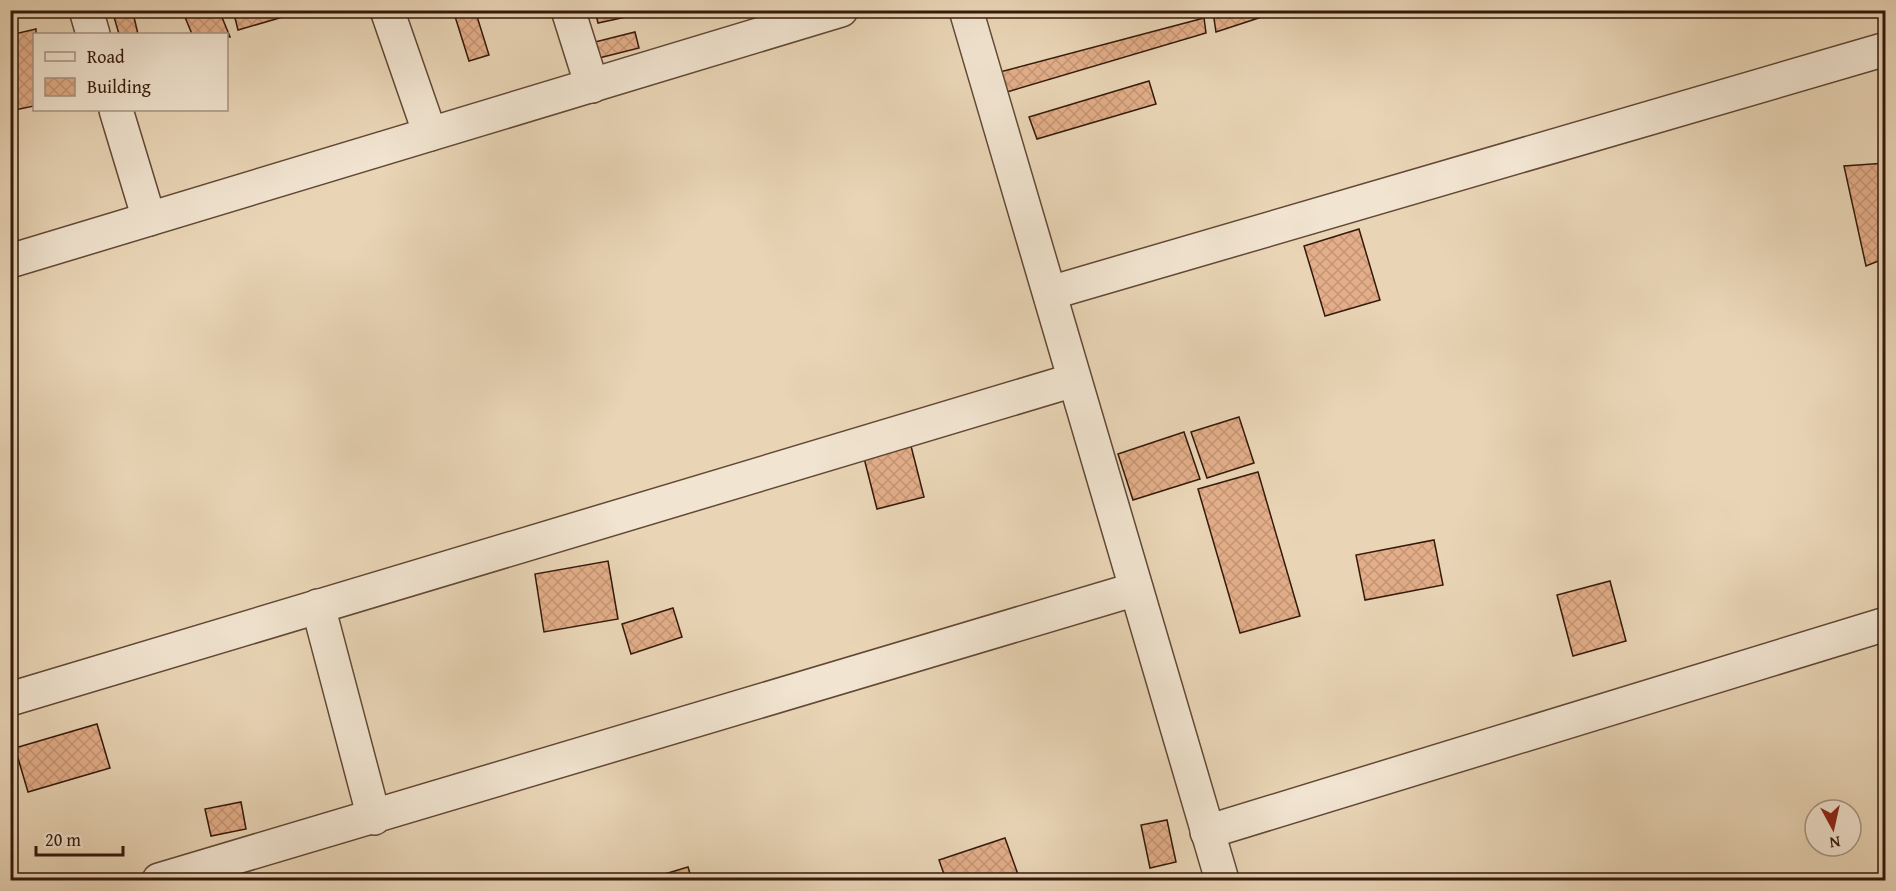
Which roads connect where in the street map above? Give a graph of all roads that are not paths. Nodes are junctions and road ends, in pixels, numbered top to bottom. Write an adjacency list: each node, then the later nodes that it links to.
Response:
1 (86, 10): 6 (street)
2 (387, 10): 10 (street)
3 (567, 10): 8 (street)
4 (841, 10): 8 (street)
5 (966, 10): 13 (street)
6 (93, 33)
7 (1886, 49): 13 (street)
8 (592, 86): 10 (street)
9 (116, 111): 11 (street)
10 (430, 134): 11 (street)
11 (149, 219): 12 (street)
12 (10, 261)
13 (1050, 293): 14 (street)
14 (1074, 380): 15 (street); 16 (street)
15 (1136, 589): 19 (street); 20 (street)
16 (318, 606): 18 (street); 19 (street)
17 (1886, 624): 20 (street)
18 (10, 699)
19 (374, 818): 21 (street)
20 (1207, 832): 22 (street)
21 (159, 880)
22 (1222, 880)

